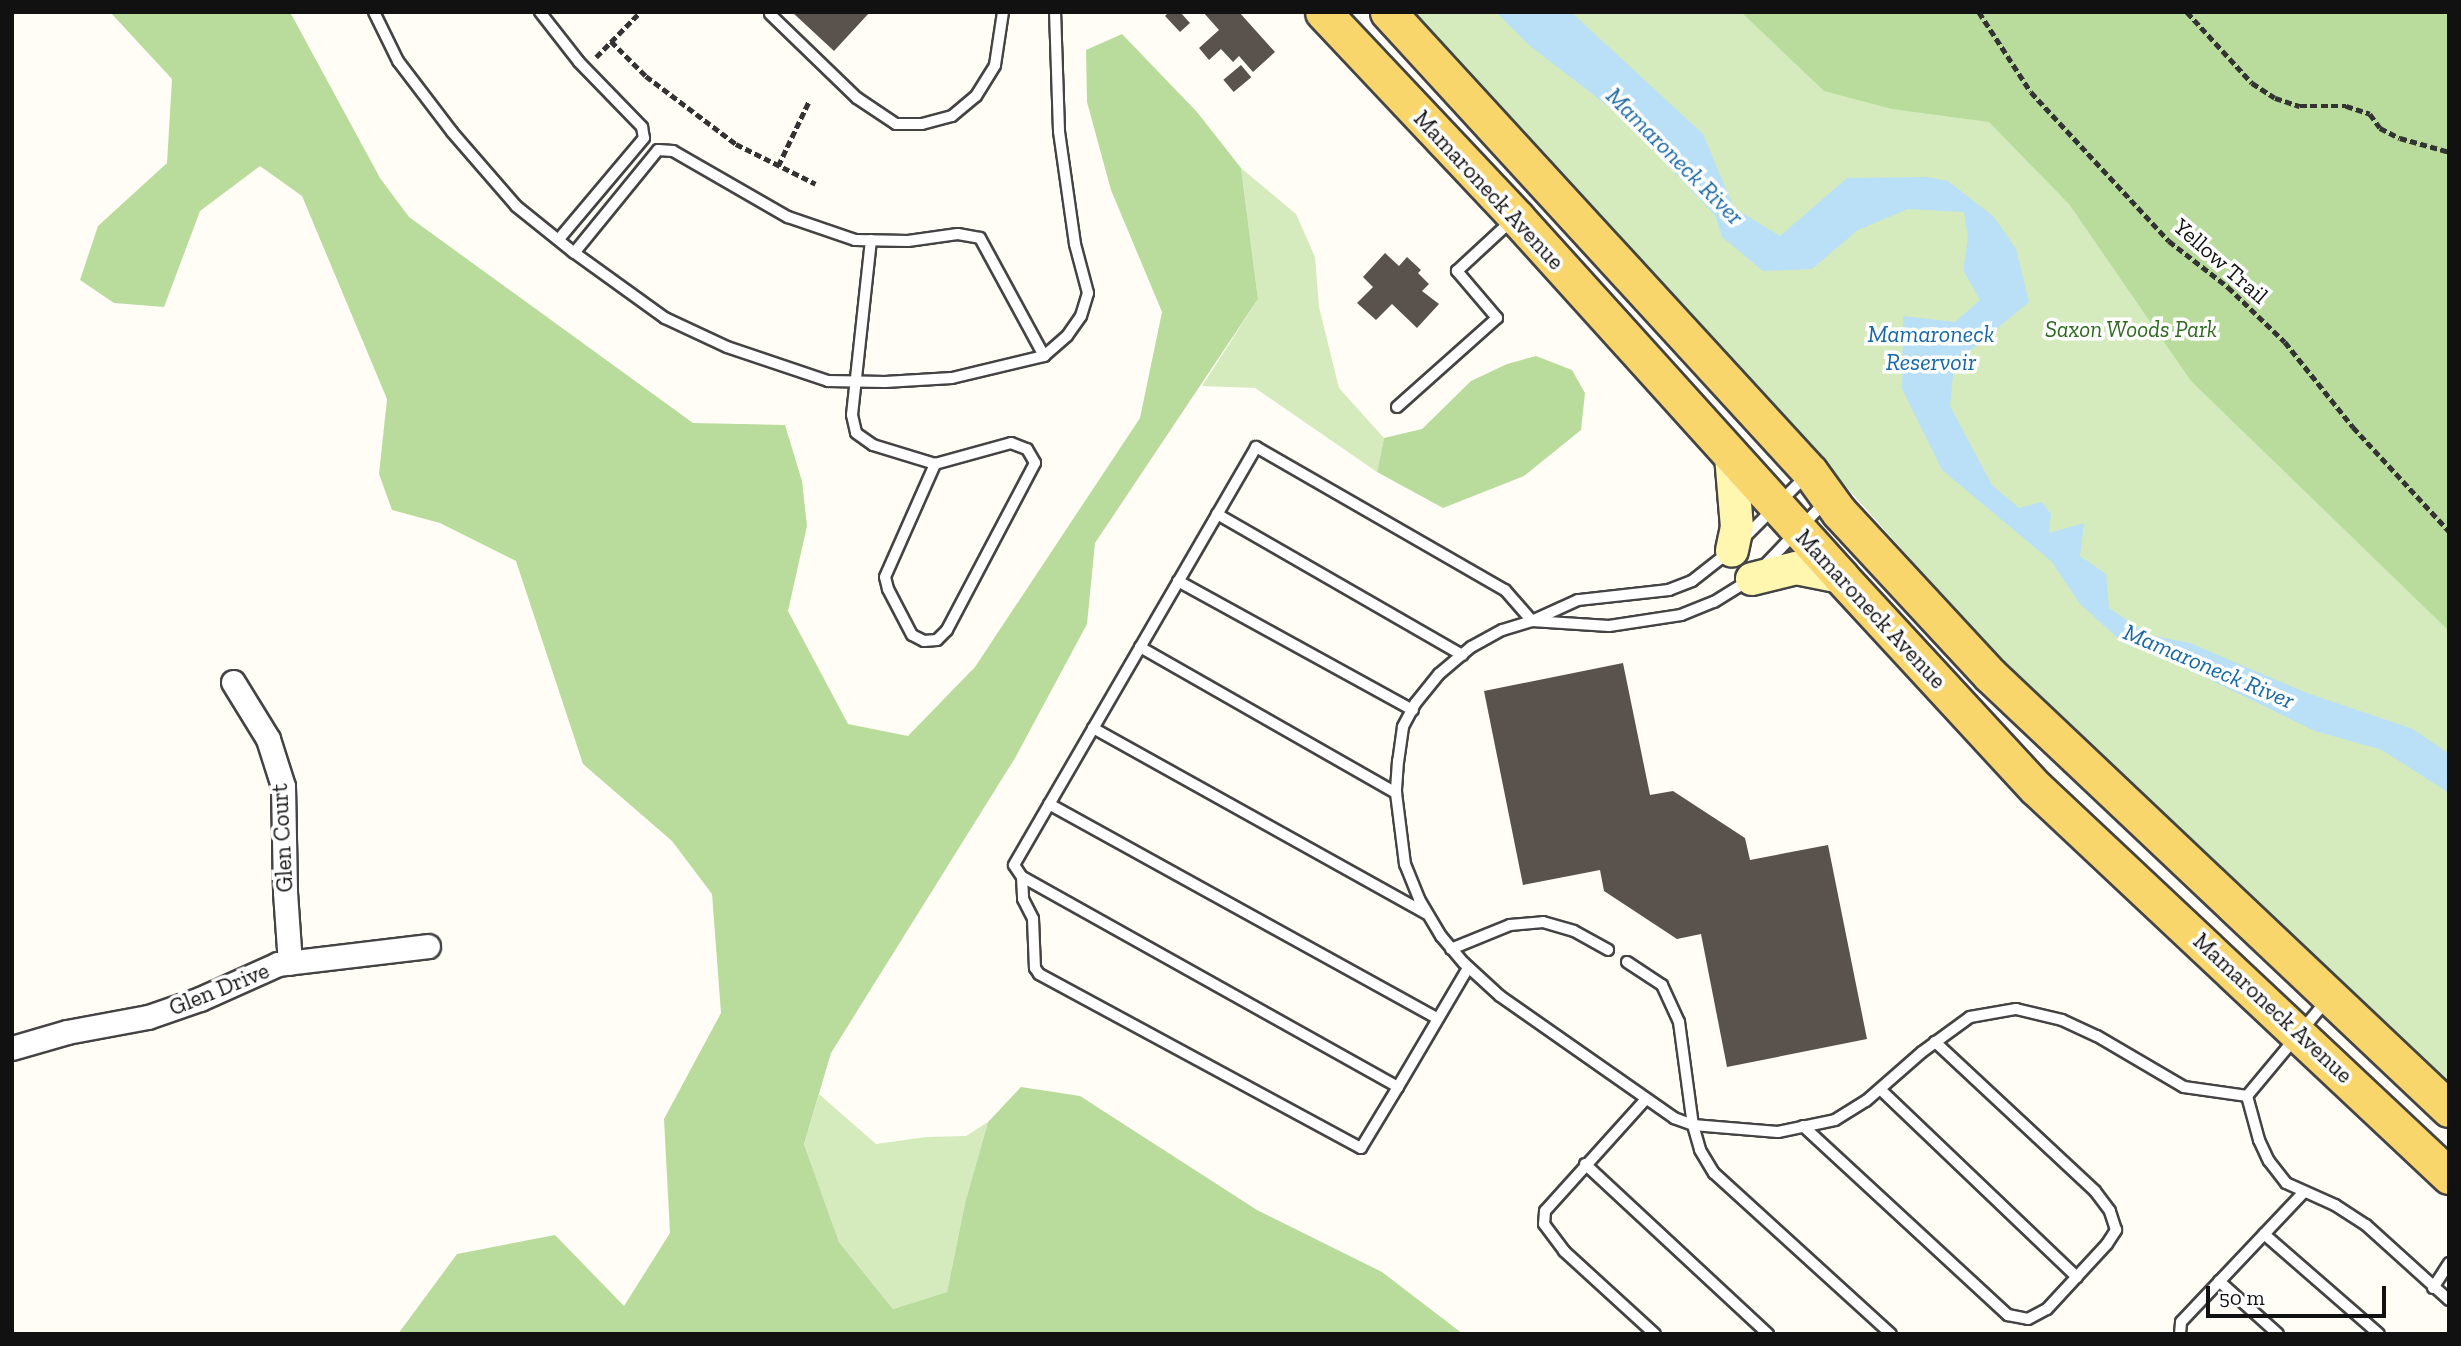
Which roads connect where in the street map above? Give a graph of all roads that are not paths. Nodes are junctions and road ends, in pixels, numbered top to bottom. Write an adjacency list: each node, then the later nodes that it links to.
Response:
1 (374, 12): 9 (lane)
2 (541, 12): 9 (lane)
3 (1003, 12): 7 (lane)
4 (1055, 12): 12 (lane)
5 (1323, 12): 8 (main road, Mamaroneck Avenue)
6 (1388, 12): 17 (main road, Mamaroneck Avenue)
7 (770, 13)
8 (1516, 216): 14 (lane); 15 (main road, Mamaroneck Avenue)
9 (558, 240): 11 (lane)
10 (872, 240): 11 (lane); 12 (lane); 13 (lane)
11 (574, 253): 13 (lane)
12 (1044, 356): 13 (lane)
13 (856, 381): 16 (lane)
14 (1396, 407)
15 (1731, 456): 19 (main road, Mamaroneck Avenue); 20 (main road)
16 (935, 464): 16 (lane)
17 (1820, 485): 19 (lane); 19 (lane); 40 (main road, Mamaroneck Avenue)
18 (1217, 514): 23 (lane); 24 (lane); 26 (lane)
19 (1787, 517): 20 (lane); 21 (main road, Mamaroneck Avenue); 22 (lane)
20 (1732, 551): 24 (lane)
21 (1841, 577): 22 (main road); 42 (main road, Mamaroneck Avenue)
22 (1752, 579): 24 (lane)
23 (1178, 581): 25 (lane); 28 (lane)
24 (1532, 621): 26 (lane)
25 (1140, 647): 29 (lane); 30 (lane)
26 (1462, 655): 28 (lane)
27 (233, 682): 38 (street, Glen Court)
28 (1412, 710): 30 (lane)
29 (1093, 728): 31 (lane); 33 (lane)
30 (1396, 793): 33 (lane)
31 (1049, 804): 32 (lane); 41 (lane)
32 (1022, 877): 45 (lane); 45 (lane)
33 (1428, 914): 35 (lane)
34 (428, 946): 38 (street, Glen Drive)
35 (1451, 949): 36 (lane); 39 (lane)
36 (1608, 950)
37 (1627, 962): 50 (lane)
38 (290, 963): 44 (street, Glen Drive)
39 (1468, 968): 41 (lane); 48 (lane)
40 (2329, 998): 42 (lane); 49 (main road, Mamaroneck Avenue)
41 (1438, 1019): 45 (lane)
42 (2298, 1031): 47 (lane); 53 (main road, Mamaroneck Avenue)
43 (1935, 1042): 46 (lane); 47 (lane); 58 (lane)
44 (12, 1048)
45 (1398, 1087)
46 (1881, 1090): 51 (lane); 58 (lane)
47 (2247, 1096): 54 (lane)
48 (1646, 1099): 50 (lane); 52 (lane)
49 (2449, 1109)
50 (1693, 1125): 51 (lane); 64 (lane)
51 (1803, 1126): 58 (lane)
52 (1585, 1164): 62 (lane); 63 (lane)
53 (2449, 1176)
54 (2304, 1192): 55 (lane); 60 (lane)
55 (2264, 1234): 59 (lane); 67 (lane)
56 (2449, 1263): 60 (lane)
57 (2449, 1276): 60 (lane)
58 (2077, 1277)
59 (2220, 1281): 65 (lane); 66 (lane)
60 (2433, 1288): 61 (lane)
61 (2449, 1300)
62 (1655, 1334)
63 (1768, 1334)
64 (1891, 1334)
65 (2180, 1334)
66 (2278, 1334)
67 (2379, 1334)

